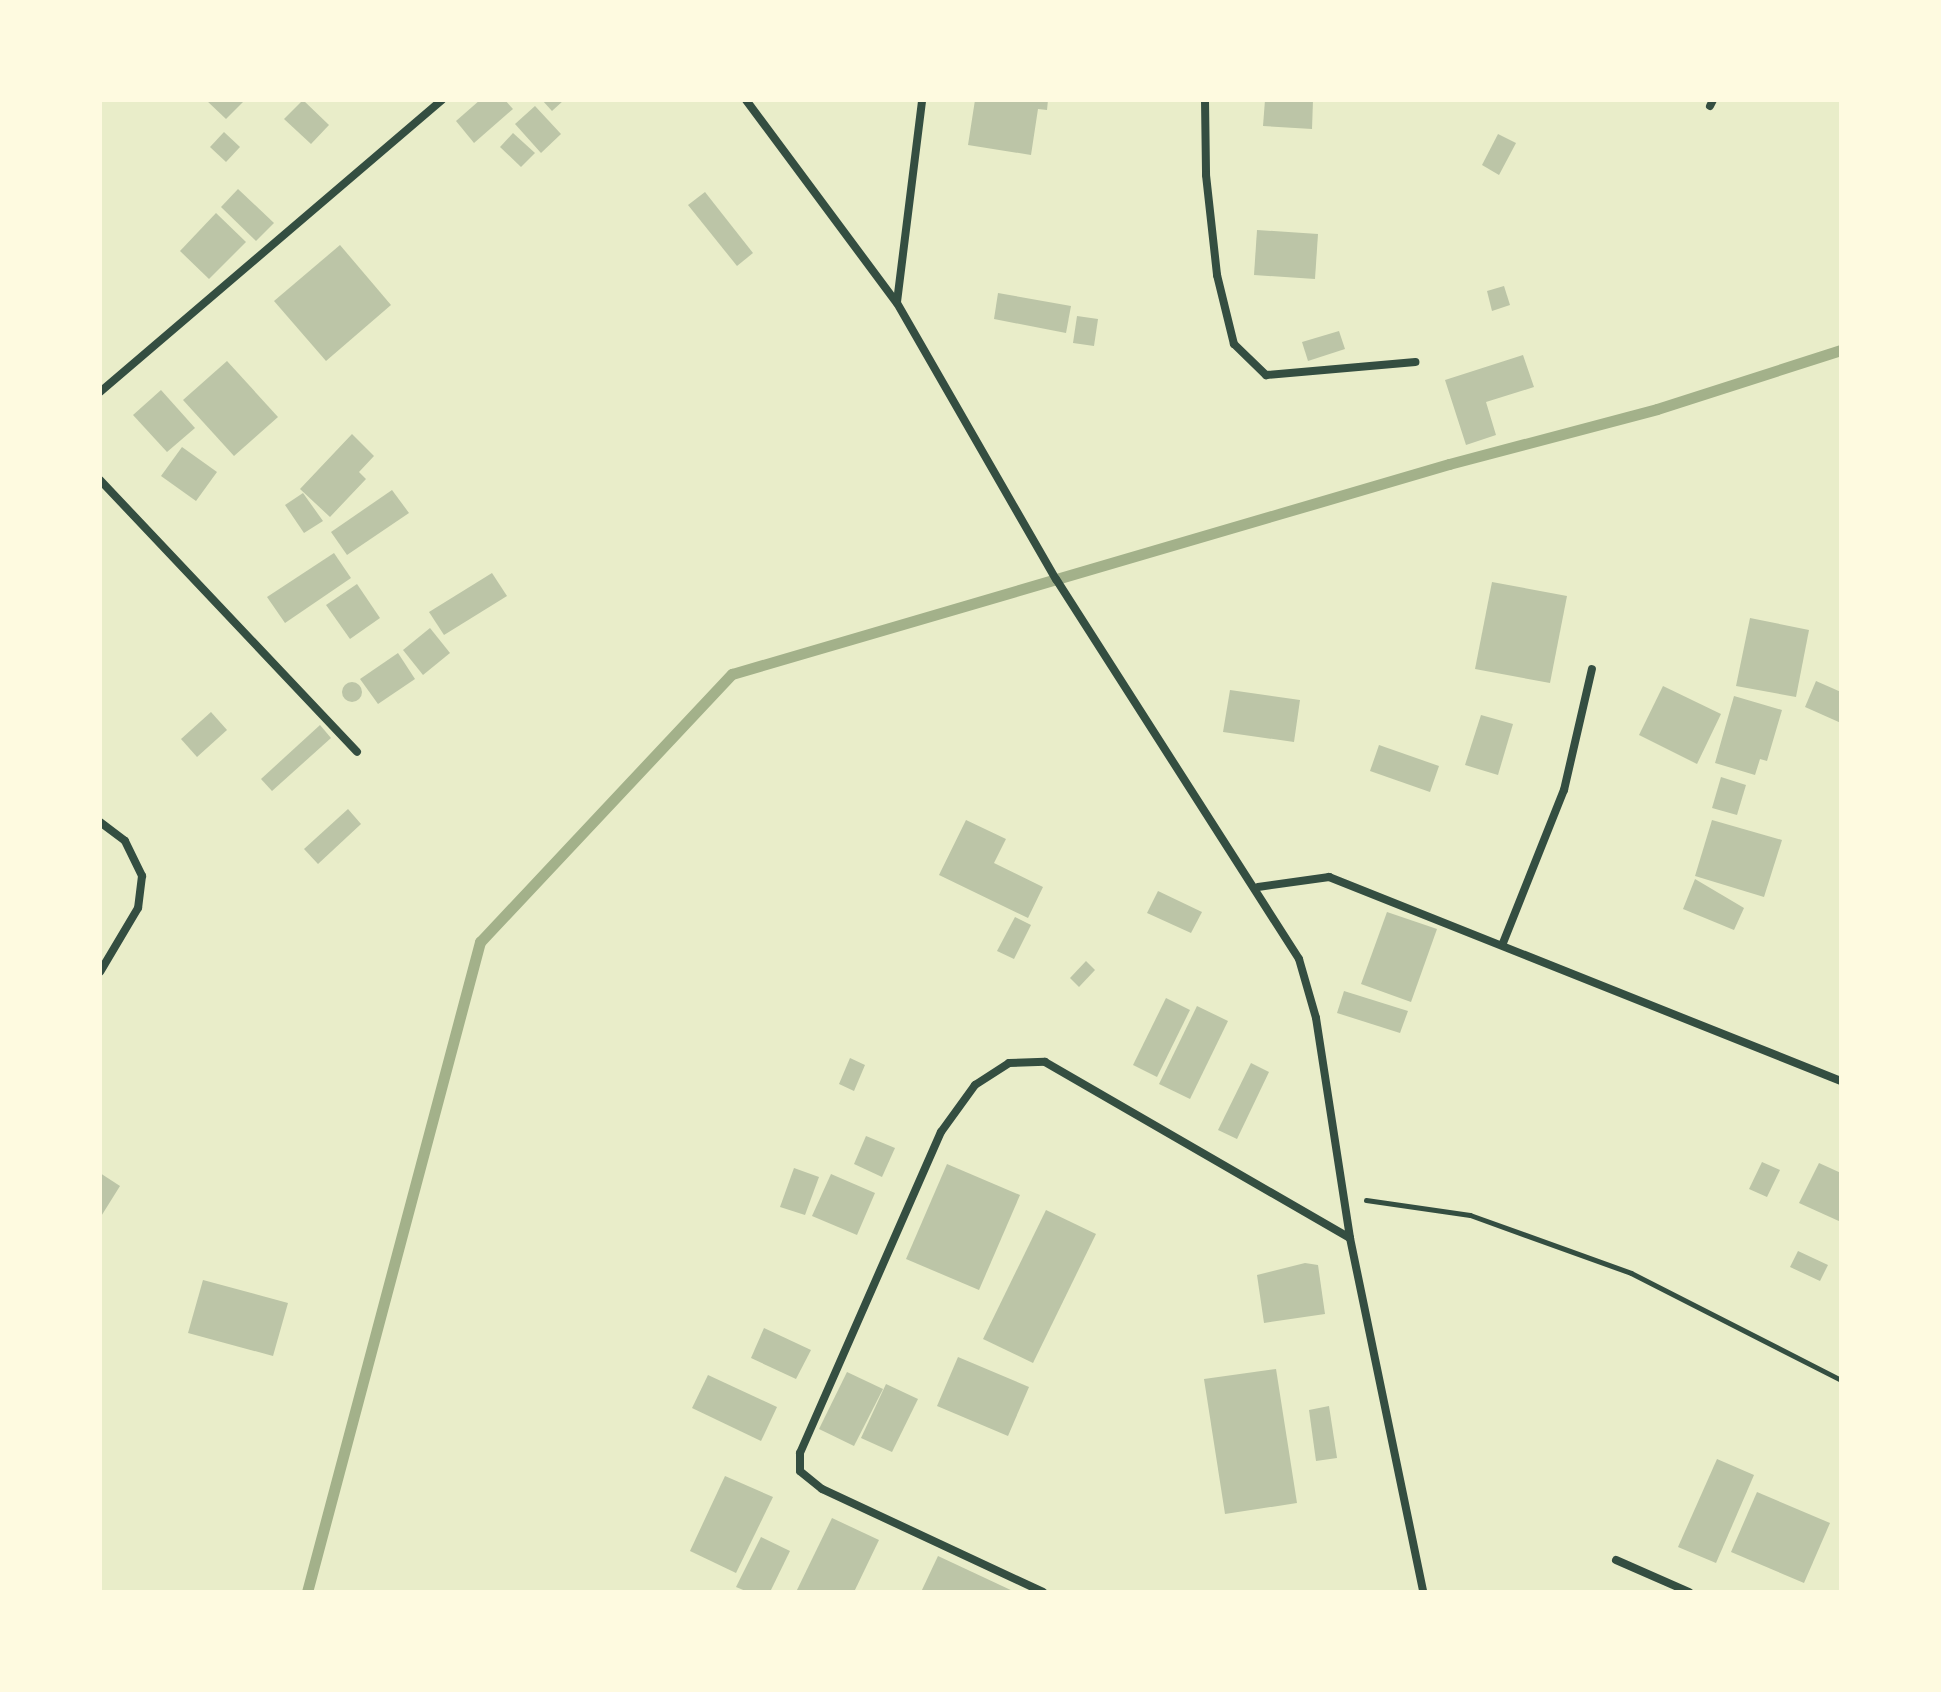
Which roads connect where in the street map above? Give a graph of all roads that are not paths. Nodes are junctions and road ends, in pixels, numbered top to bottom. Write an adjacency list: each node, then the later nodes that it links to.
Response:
1 (442, 100): 7 (street)
2 (746, 100): 5 (street)
3 (922, 100): 5 (street)
4 (1205, 100): 6 (street)
5 (897, 303): 12 (street)
6 (1415, 362)
7 (100, 392)
8 (100, 480): 10 (street)
9 (1592, 669): 13 (street)
10 (357, 752)
11 (100, 822): 14 (street)
12 (1258, 887): 13 (street); 16 (street)
13 (1503, 943): 15 (street)
14 (100, 972)
15 (1841, 1081)
16 (1350, 1238): 18 (street); 19 (street)
17 (1616, 1560): 20 (street)
18 (1043, 1592)
19 (1423, 1592)
20 (1689, 1592)

